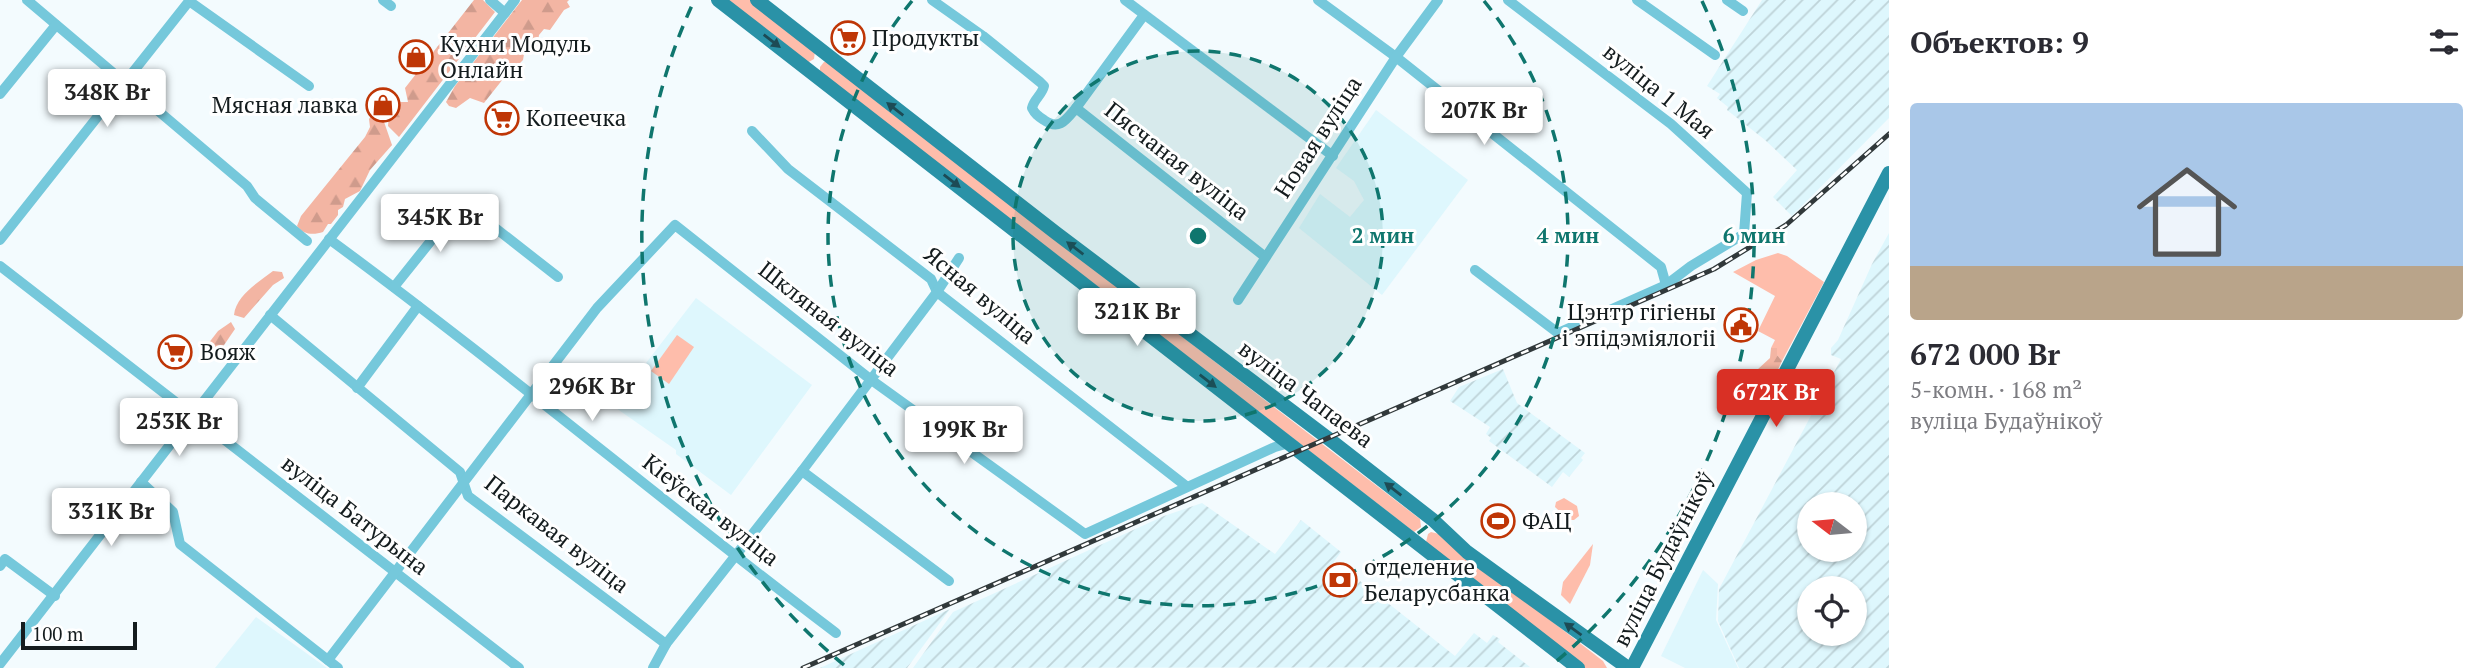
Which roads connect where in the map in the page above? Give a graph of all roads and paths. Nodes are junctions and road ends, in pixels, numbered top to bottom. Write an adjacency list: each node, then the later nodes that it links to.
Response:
1 (27, 0): 17 (street)
2 (490, 0): 15 (street)
3 (515, 0): 15 (street)
4 (718, 0): 21 (main road, one-way to 21)
5 (757, 0): 18 (main road, вуліца Чапаева)
6 (932, 0): 25 (street, Пясчаная вуліца)
7 (1125, 0): 16 (street)
8 (1318, 0): 20 (street)
9 (1438, 0): 20 (street, Новая вуліца)
10 (1508, 0): 37 (street, вуліца 1 Мая)
11 (1637, 0): 19 (street)
12 (1727, 0): 14 (street)
13 (190, 1): 22 (street); 23 (street)
14 (1743, 11)
15 (505, 13): 29 (street)
16 (1144, 15): 25 (street); 27 (street)
17 (56, 25): 22 (street); 24 (street)
18 (825, 54): 21 (main road); 52 (main road, вуліца Чапаева, one-way to 18)
19 (1715, 55)
20 (1396, 57): 27 (street, Новая вуліца); 37 (street)
21 (811, 72): 47 (main road, one-way to 47)
22 (124, 81): 30 (street); 31 (street)
23 (309, 86)
24 (0, 94)
25 (1076, 108): 32 (street, Пясчаная вуліца)
26 (752, 131): 39 (street, Ясная вуліца)
27 (1333, 156): 32 (street, Новая вуліца)
28 (1889, 173): 68 (main road, вуліца Будаўнікоў)
29 (329, 239): 38 (street, Кіеўская вуліца); 42 (street)
30 (0, 240)
31 (307, 241)
32 (1264, 256): 40 (street, Новая вуліца)
33 (959, 258): 39 (street)
34 (0, 266): 46 (street, вуліца Батурына)
35 (1475, 270): 37 (street)
36 (558, 277): 38 (street)
37 (1666, 285)
38 (394, 287): 41 (street, Кіеўская вуліца)
39 (937, 292): 43 (street); 51 (street, Ясная вуліца)
40 (1237, 300)
41 (418, 306): 44 (street); 45 (street, Кіеўская вуліца)
42 (270, 315): 44 (street, Паркавая вуліца); 46 (street)
43 (870, 379): 45 (street, Шкляная вуліца); 48 (street); 51 (street, Шкляная вуліца)
44 (357, 388): 50 (street, Паркавая вуліца)
45 (531, 396): 50 (street); 54 (street, Кіеўская вуліца)
46 (192, 416): 49 (street); 56 (street, вуліца Батурына)
47 (1289, 443): 51 (street, Шкляная вуліца); 53 (main road)
48 (802, 471): 54 (street); 57 (street)
49 (141, 482): 58 (street); 61 (street)
50 (464, 484): 56 (street); 60 (street, Паркавая вуліца)
51 (1186, 486)
52 (1433, 520): 53 (main road); 68 (main road, вуліца Чапаева, one-way to 52)
53 (1416, 542): 67 (main road)
54 (735, 557): 59 (street, Кіеўская вуліца); 60 (street)
55 (0, 566): 58 (street)
56 (395, 573): 61 (street); 65 (street, вуліца Батурына)
57 (948, 581)
58 (55, 596): 62 (street); 63 (street)
59 (836, 633)
60 (666, 644): 66 (street)
61 (328, 660): 64 (street)
62 (0, 664)
63 (6, 668)
64 (338, 668)
65 (519, 668)
66 (653, 668)
67 (1578, 668)
68 (1630, 668)

